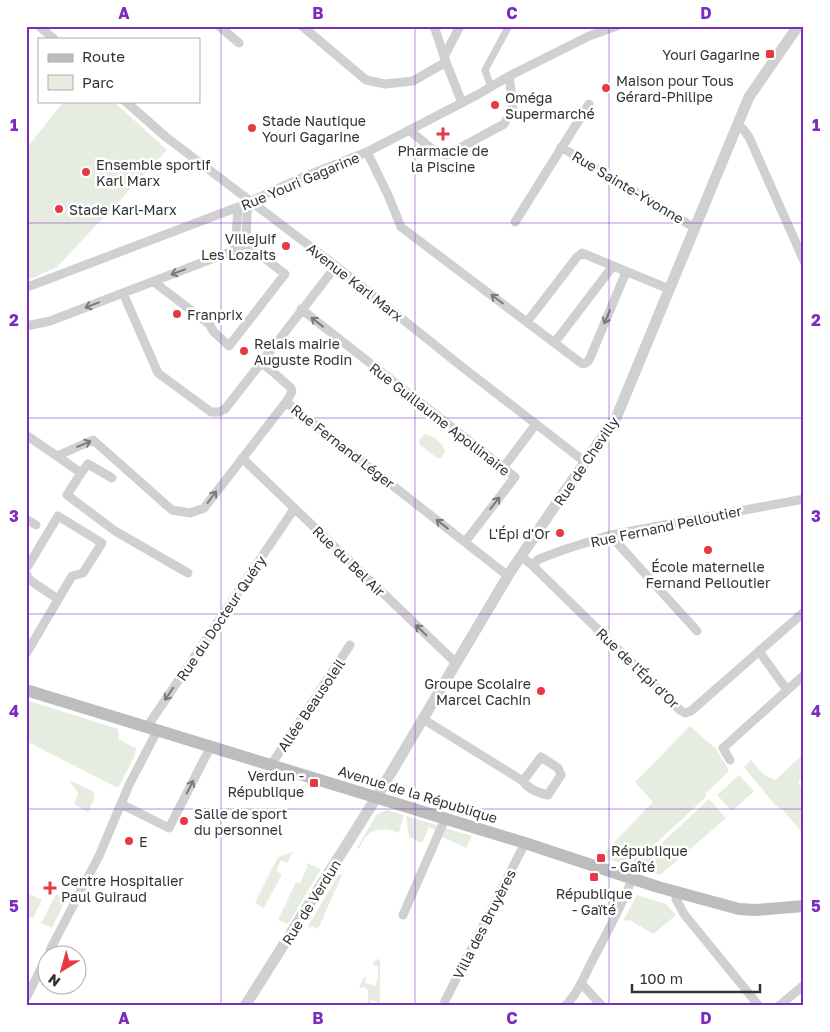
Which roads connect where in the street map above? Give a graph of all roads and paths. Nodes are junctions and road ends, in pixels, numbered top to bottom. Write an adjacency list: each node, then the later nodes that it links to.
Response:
1 (39, 26): 10 (street)
2 (219, 26): 11 (street)
3 (302, 26): 12 (street)
4 (434, 26): 12 (street)
5 (460, 26): 12 (street)
6 (510, 26): 14 (street)
7 (618, 26): 9 (street, Rue Youri Gagarine)
8 (798, 26): 18 (street, Rue de Chevilly)
9 (594, 30): 13 (street, Rue Youri Gagarine)
10 (53, 38)
11 (239, 43)
12 (445, 60): 16 (street)
13 (509, 76): 14 (street, Rue Youri Gagarine); 19 (street)
14 (491, 87): 16 (street, Rue Youri Gagarine)
15 (126, 102): 22 (street, Avenue Karl Marx)
16 (462, 103): 19 (street, Rue Youri Gagarine)
17 (589, 104): 20 (street)
18 (737, 125): 25 (street, Rue de Chevilly); 28 (street)
19 (409, 130): 21 (street, Rue Youri Gagarine)
20 (562, 147): 24 (street); 25 (street, Rue Sainte-Yvonne)
21 (367, 152): 22 (street, Rue Youri Gagarine); 37 (street, one-way to 21)
22 (250, 202): 23 (street, Rue Youri Gagarine); 26 (street); 29 (street, Avenue Karl Marx)
23 (238, 207): 27 (street); 33 (street, Rue Youri Gagarine)
24 (515, 222)
25 (695, 228): 34 (street, Rue de Chevilly)
26 (246, 244): 27 (street); 32 (street)
27 (235, 250): 32 (street, one-way to 32)
28 (804, 262)
29 (336, 266): 36 (street); 42 (street, Avenue Karl Marx)
30 (614, 266): 31 (street); 37 (street); 39 (street)
31 (626, 272): 34 (street); 39 (street, one-way to 39)
32 (154, 282): 35 (street)
33 (26, 287)
34 (669, 289): 46 (street, Rue de Chevilly)
35 (123, 293): 38 (street, one-way to 38); 40 (street)
36 (301, 310): 40 (street); 47 (street, Rue Guillaume Apollinaire, one-way to 36)
37 (527, 322): 39 (street)
38 (26, 326)
39 (554, 342)
40 (261, 363): 41 (street)
41 (286, 402): 45 (street, Rue Fernand Léger); 55 (street, Rue Fernand Léger, one-way to 41)
42 (536, 424): 46 (street, Avenue Karl Marx); 47 (street)
43 (26, 435): 44 (street)
44 (57, 456): 45 (street, Rue Fernand Léger, one-way to 45); 48 (street)
45 (242, 458): 51 (street, Rue du Bel Air)
46 (585, 462): 56 (street, Rue de Chevilly)
47 (503, 468): 55 (street, Rue Guillaume Apollinaire, one-way to 47)
48 (81, 473): 49 (street); 59 (street)
49 (112, 478)
50 (804, 499): 54 (street, Rue Fernand Pelloutier)
51 (294, 509): 67 (street, Rue du Bel Air, one-way to 51); 72 (street, Rue du Docteur Quéry, one-way to 72)
52 (26, 519): 53 (street)
53 (36, 525)
54 (610, 535): 57 (street, Rue Fernand Pelloutier); 63 (street)
55 (465, 542): 60 (street, Rue Fernand Léger)
56 (521, 556): 57 (street, Rue de l'Épi d'Or); 60 (street, Rue de Chevilly)
57 (532, 565): 65 (street, Rue de l'Épi d'Or)
58 (27, 569): 61 (street); 61 (street)
59 (188, 573)
60 (509, 574): 67 (street, Rue de Chevilly)
61 (58, 599): 66 (street)
62 (804, 612): 65 (street, Rue de l'Épi d'Or)
63 (697, 631)
64 (350, 645): 75 (street, Allée Beausoleil)
65 (759, 651): 70 (street)
66 (27, 652)
67 (456, 663): 71 (street, Rue de Chevilly)
68 (804, 675): 70 (street)
69 (26, 690): 72 (main road, Avenue de la République)
70 (787, 690): 74 (street)
71 (423, 719): 76 (street); 77 (street, Rue de Chevilly)
72 (152, 728): 73 (main road, Avenue de la République); 78 (street, Rue du Docteur Quéry)
73 (211, 746): 75 (main road, Avenue de la République); 78 (street, one-way to 73)
74 (730, 760)
75 (271, 765): 77 (main road, Avenue de la République)
76 (523, 781): 76 (street)
77 (376, 798): 79 (main road, Avenue de la République); 90 (street, Rue de Verdun)
78 (121, 804): 85 (street, Rue du Docteur Quéry)
79 (445, 819): 80 (main road, Avenue de la République); 84 (street)
80 (526, 843): 81 (main road, Avenue de la République); 91 (street, Villa des Bruyères)
81 (632, 879): 82 (main road, Avenue de la République); 87 (street)
82 (678, 892): 83 (main road, Avenue de la République); 94 (street)
83 (804, 906)
84 (403, 916)
85 (54, 944)
86 (38, 975): 89 (street, Rue du Docteur Quéry)
87 (580, 983): 92 (street); 93 (street)
88 (804, 985): 95 (street)
89 (26, 998)
90 (245, 1006)
91 (444, 1006)
92 (565, 1006)
93 (602, 1006)
94 (759, 1006)
95 (779, 1006)

